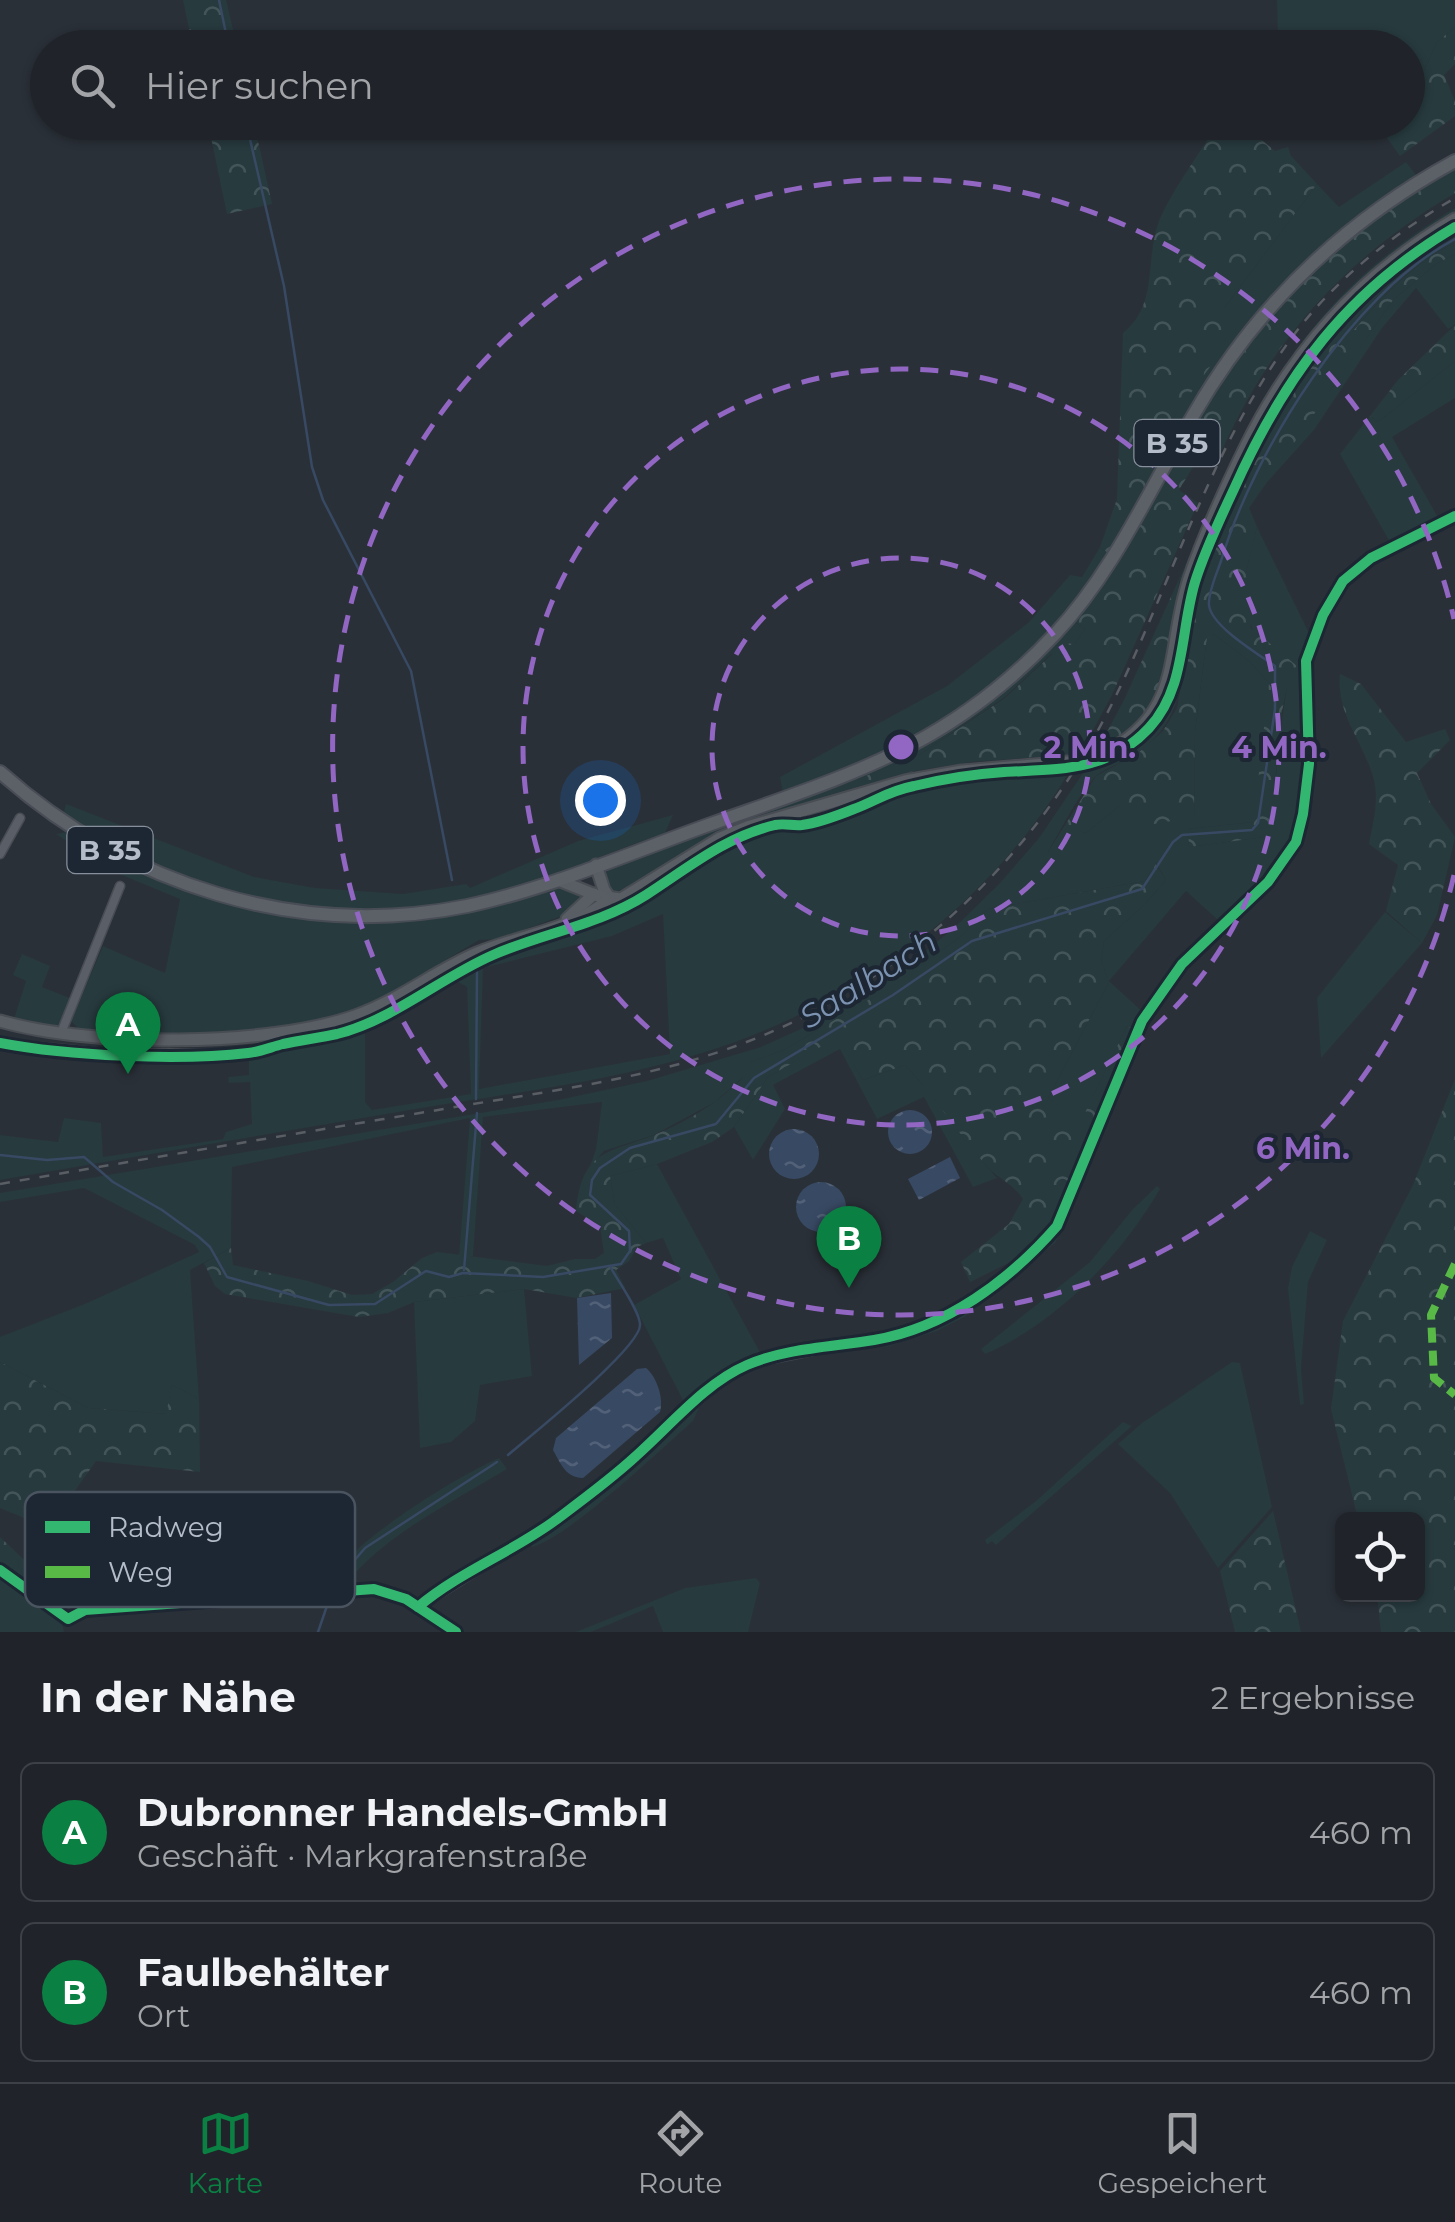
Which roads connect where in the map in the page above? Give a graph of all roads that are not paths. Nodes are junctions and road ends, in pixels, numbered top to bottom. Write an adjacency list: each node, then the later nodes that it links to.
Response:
1 (1455, 161): 8 (main road, B 35)
2 (1455, 218): 3 (main road)
3 (1102, 754)
4 (1068, 762): 12 (main road)
5 (0, 772): 9 (main road, B 35)
6 (20, 818): 7 (street)
7 (0, 854)
8 (590, 867): 9 (main road, B 35); 11 (main road); 12 (main road)
9 (554, 879): 11 (main road)
10 (120, 886): 15 (street)
11 (594, 894): 12 (main road); 13 (main road)
12 (610, 898): 13 (main road)
13 (560, 925): 15 (main road)
14 (0, 1021): 15 (main road)
15 (62, 1033)
16 (0, 1043): 17 (street)
17 (244, 1054)
18 (962, 1306): 22 (street)
19 (0, 1570): 20 (street)
20 (25, 1588)
21 (355, 1589): 22 (street)
22 (418, 1606): 25 (street)
23 (52, 1607): 24 (street)
24 (121, 1607)
25 (456, 1632)

